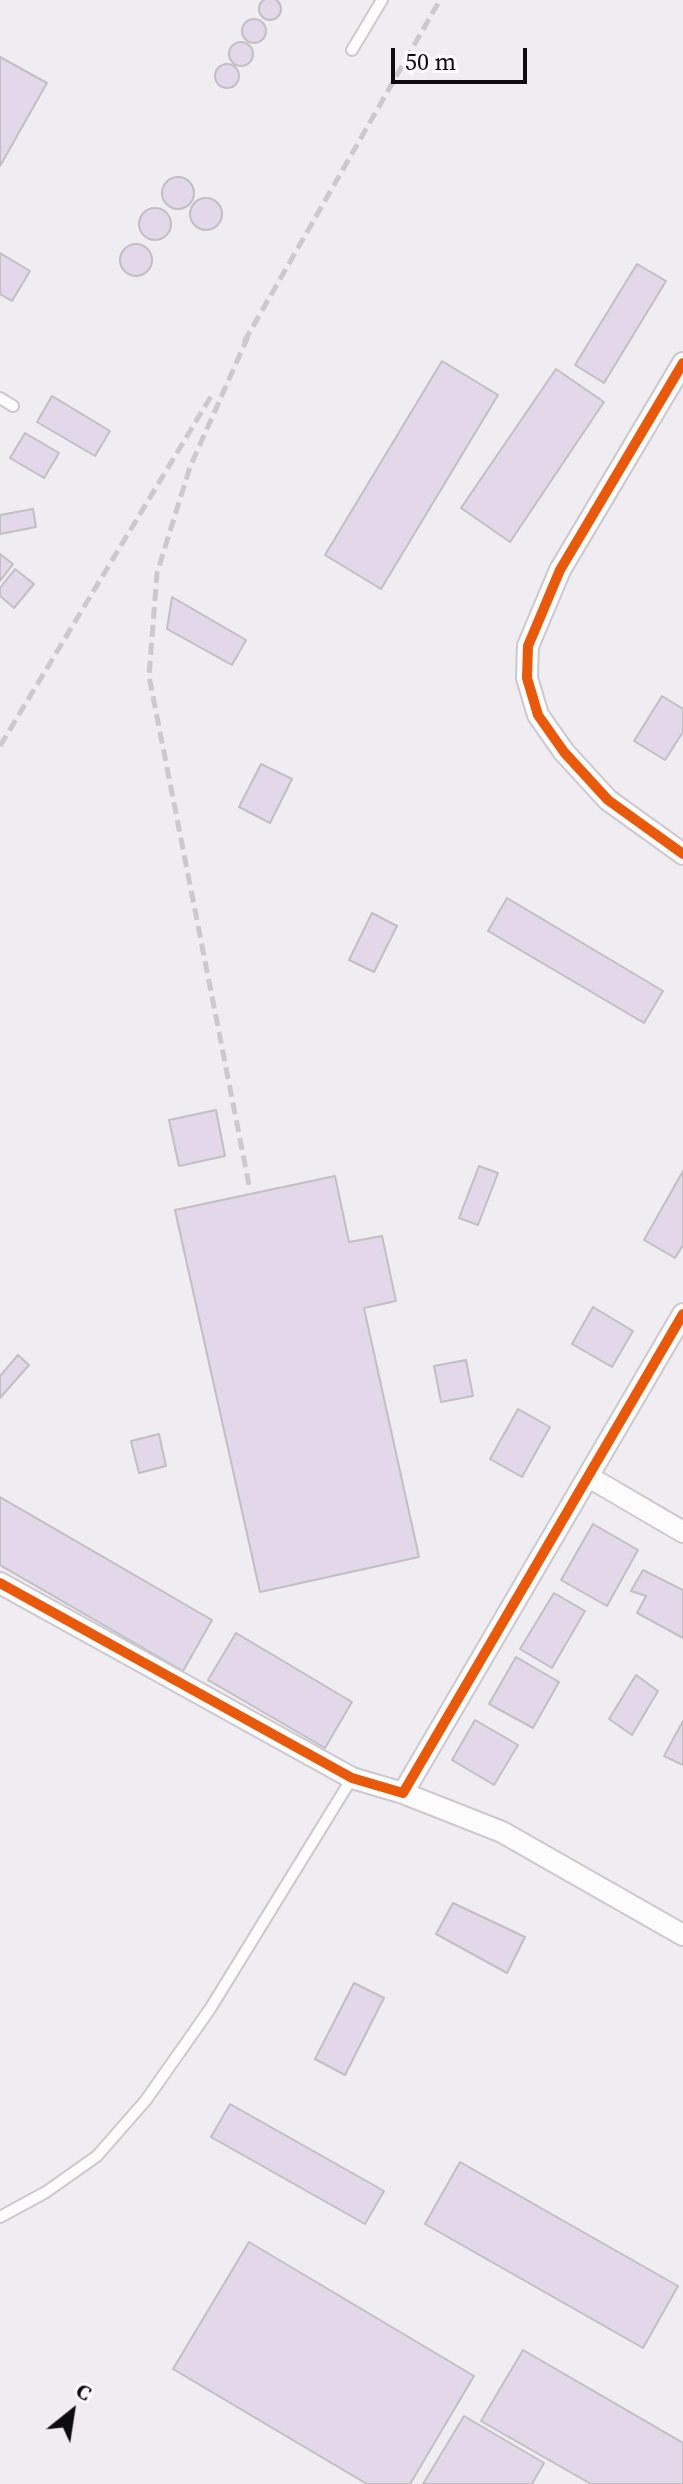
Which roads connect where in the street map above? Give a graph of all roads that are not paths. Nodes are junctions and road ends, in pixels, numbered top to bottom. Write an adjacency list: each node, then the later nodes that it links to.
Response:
1 (382, 0): 2 (lane)
2 (352, 50)
3 (683, 363): 6 (street)
4 (0, 398): 5 (lane)
5 (13, 406)
6 (683, 854)
7 (683, 1314): 8 (street)
8 (589, 1477): 9 (street); 12 (street)
9 (683, 1532)
10 (0, 1583): 11 (street)
11 (352, 1778): 12 (street); 14 (lane)
12 (403, 1793): 13 (street)
13 (683, 1935)
14 (0, 2217)

